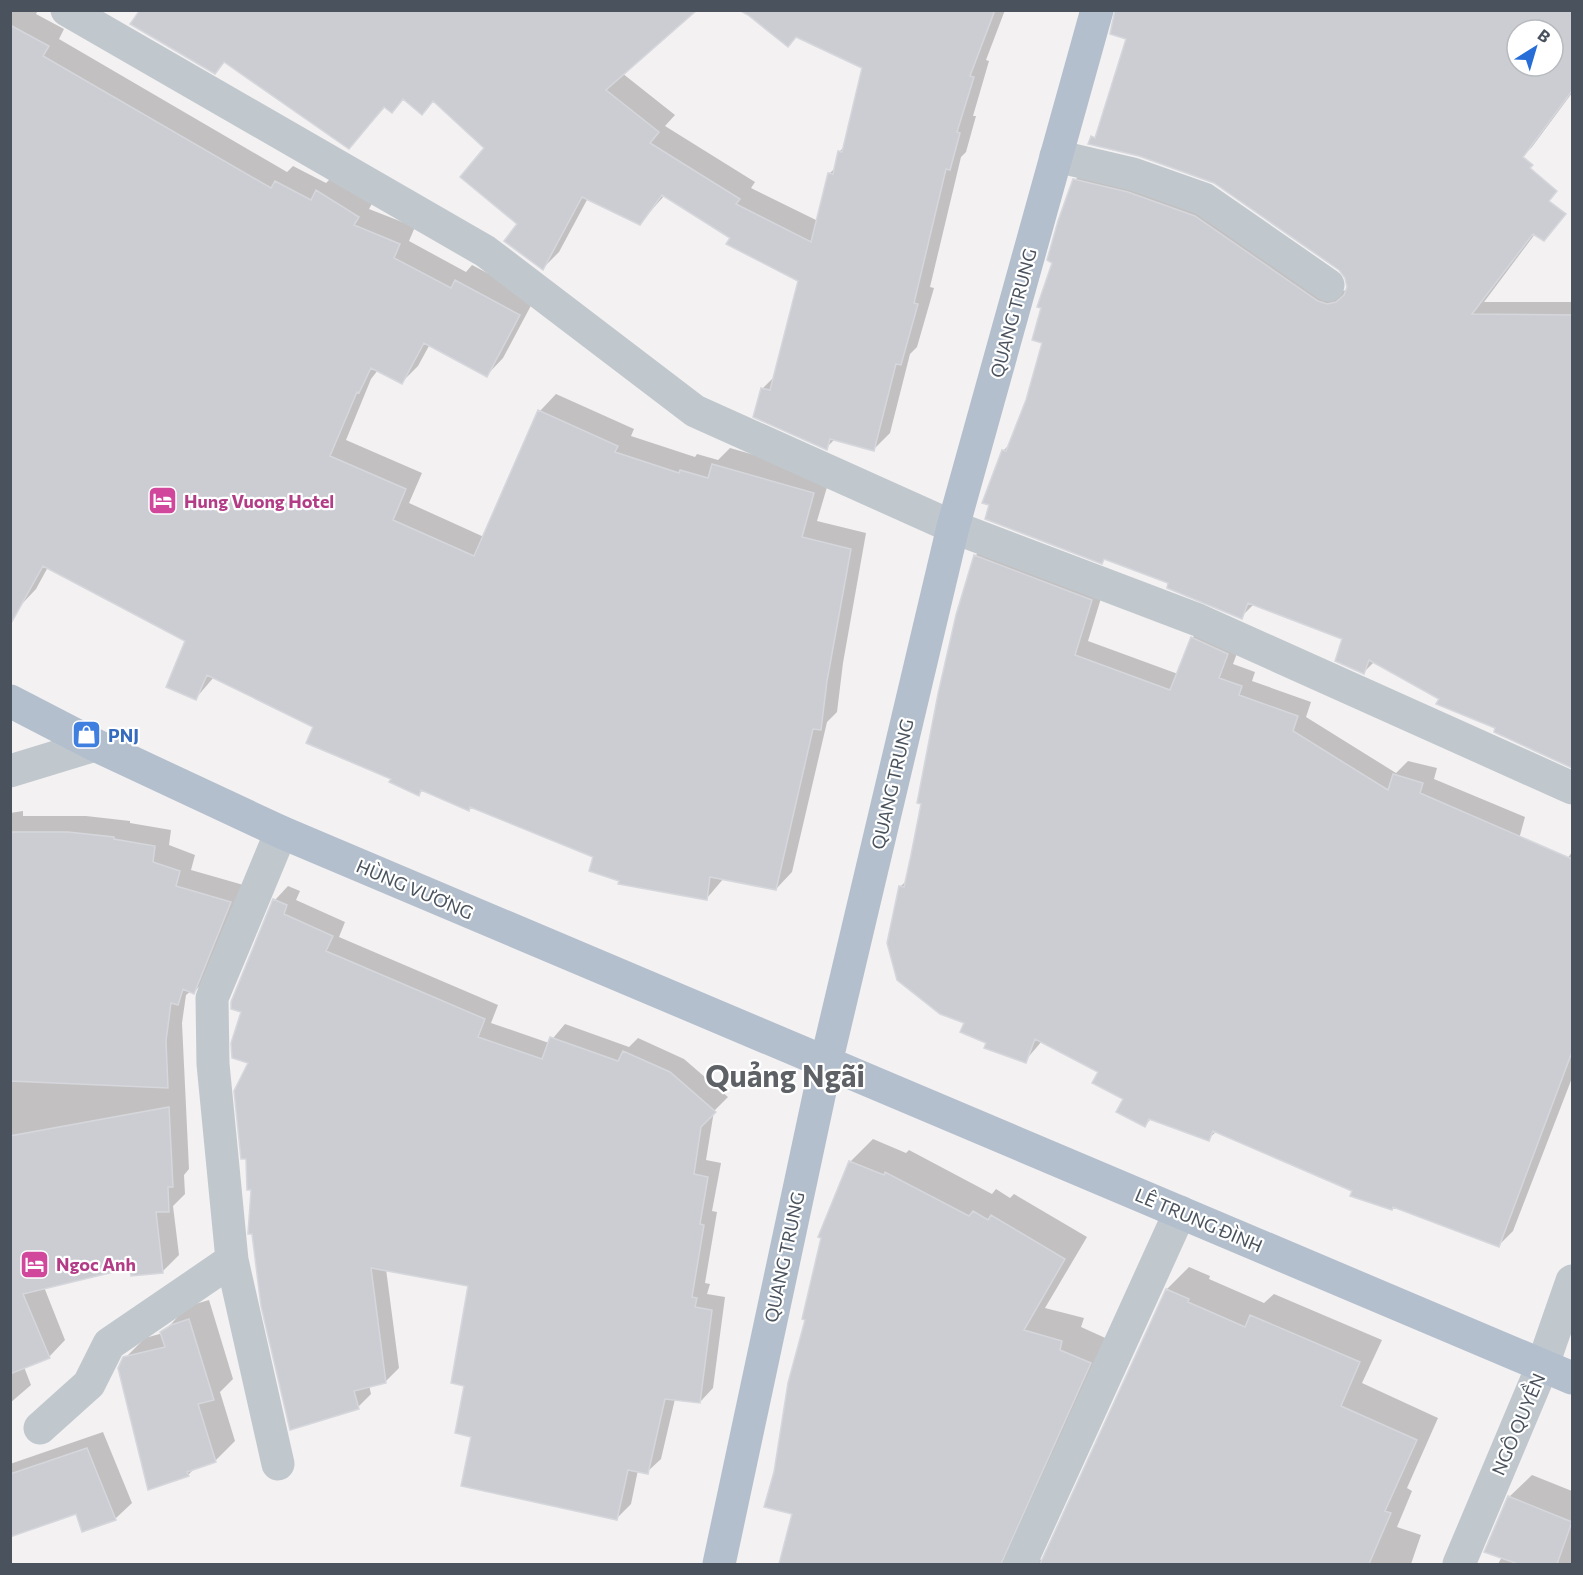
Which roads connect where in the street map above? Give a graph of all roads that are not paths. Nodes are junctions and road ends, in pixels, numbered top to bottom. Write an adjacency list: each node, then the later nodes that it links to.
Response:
1 (67, 10): 5 (street)
2 (1097, 10): 3 (main road, QUANG TRUNG)
3 (1056, 156): 4 (street); 5 (main road, QUANG TRUNG)
4 (1328, 285)
5 (953, 527): 9 (street); 11 (main road, QUANG TRUNG)
6 (10, 701): 7 (main road, HÙNG VƯƠNG)
7 (94, 745): 8 (street); 10 (main road, HÙNG VƯƠNG)
8 (10, 771)
9 (1572, 788)
10 (281, 832): 11 (main road, HÙNG VƯƠNG); 13 (street)
11 (826, 1063): 12 (main road, LÊ TRUNG ĐÌNH); 19 (main road, QUANG TRUNG)
12 (1180, 1212): 15 (main road, LÊ TRUNG ĐÌNH); 20 (street)
13 (232, 1260): 17 (street); 18 (street)
14 (1572, 1281): 15 (street, NGÔ QUYỀN)
15 (1542, 1367): 16 (main road, LÊ TRUNG ĐÌNH); 21 (street, NGÔ QUYỀN)
16 (1572, 1378)
17 (40, 1428)
18 (278, 1464)
19 (719, 1564)
20 (1020, 1564)
21 (1459, 1564)

